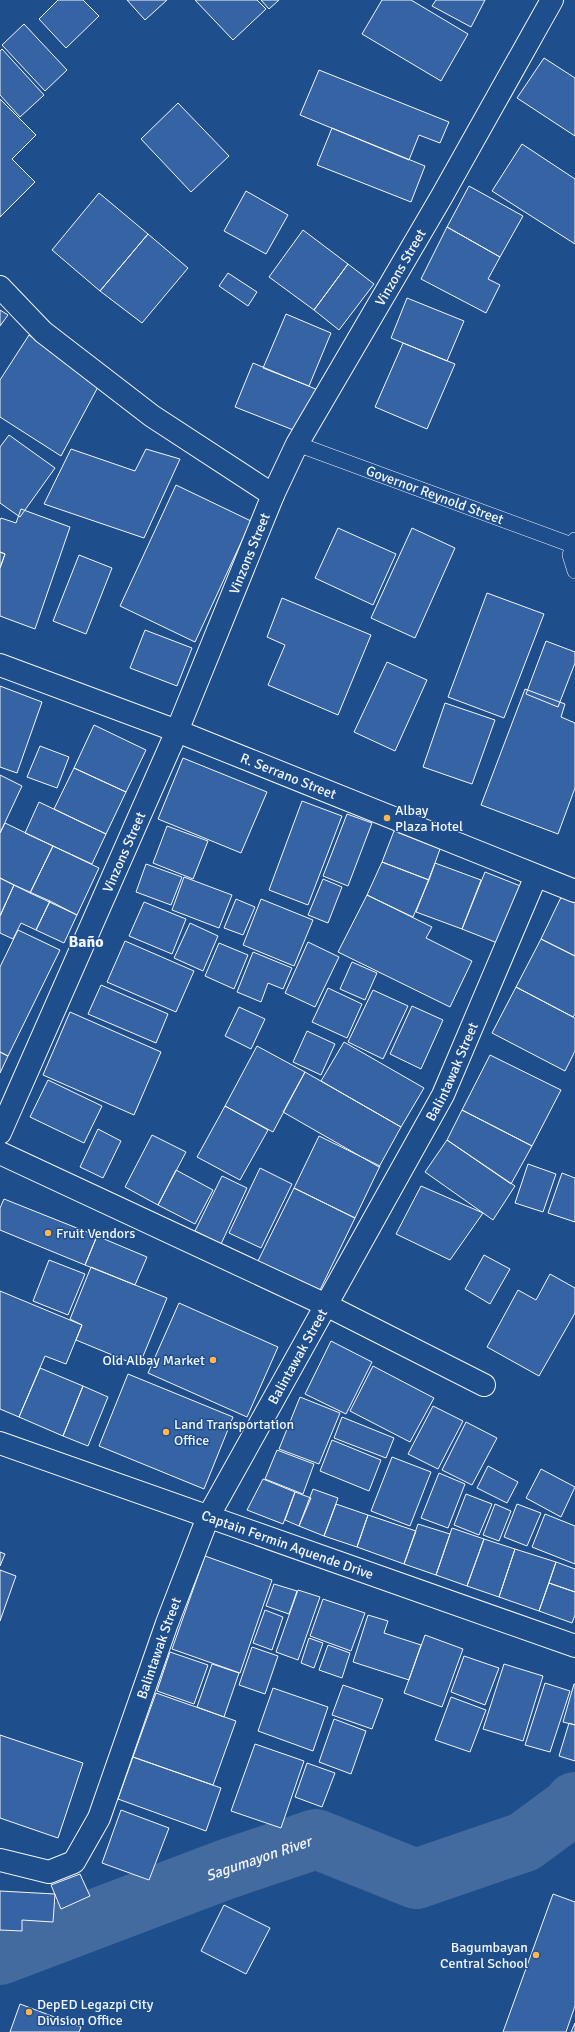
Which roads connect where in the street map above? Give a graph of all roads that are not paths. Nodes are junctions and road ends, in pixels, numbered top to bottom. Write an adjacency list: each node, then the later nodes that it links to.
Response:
1 (552, 0): 3 (street, Vinzons Street)
2 (0, 287): 4 (street)
3 (297, 444): 4 (street, Vinzons Street); 5 (lane, Governor Reynold Street)
4 (273, 495): 8 (street, Vinzons Street)
5 (574, 542): 6 (lane)
6 (575, 571)
7 (0, 665): 8 (street, R. Serrano Street)
8 (177, 731): 9 (street, R. Serrano Street); 11 (street, Vinzons Street)
9 (536, 876): 10 (street, R. Serrano Street); 13 (street, Balintawak Street)
10 (575, 891)
11 (0, 1133)
12 (0, 1153): 13 (street)
13 (326, 1305): 14 (street); 16 (street, Balintawak Street)
14 (484, 1385)
15 (0, 1443): 16 (street, Captain Fermin Aquende Drive)
16 (208, 1517): 17 (street, Captain Fermin Aquende Drive); 18 (street, Balintawak Street)
17 (575, 1646)
18 (0, 1860)

